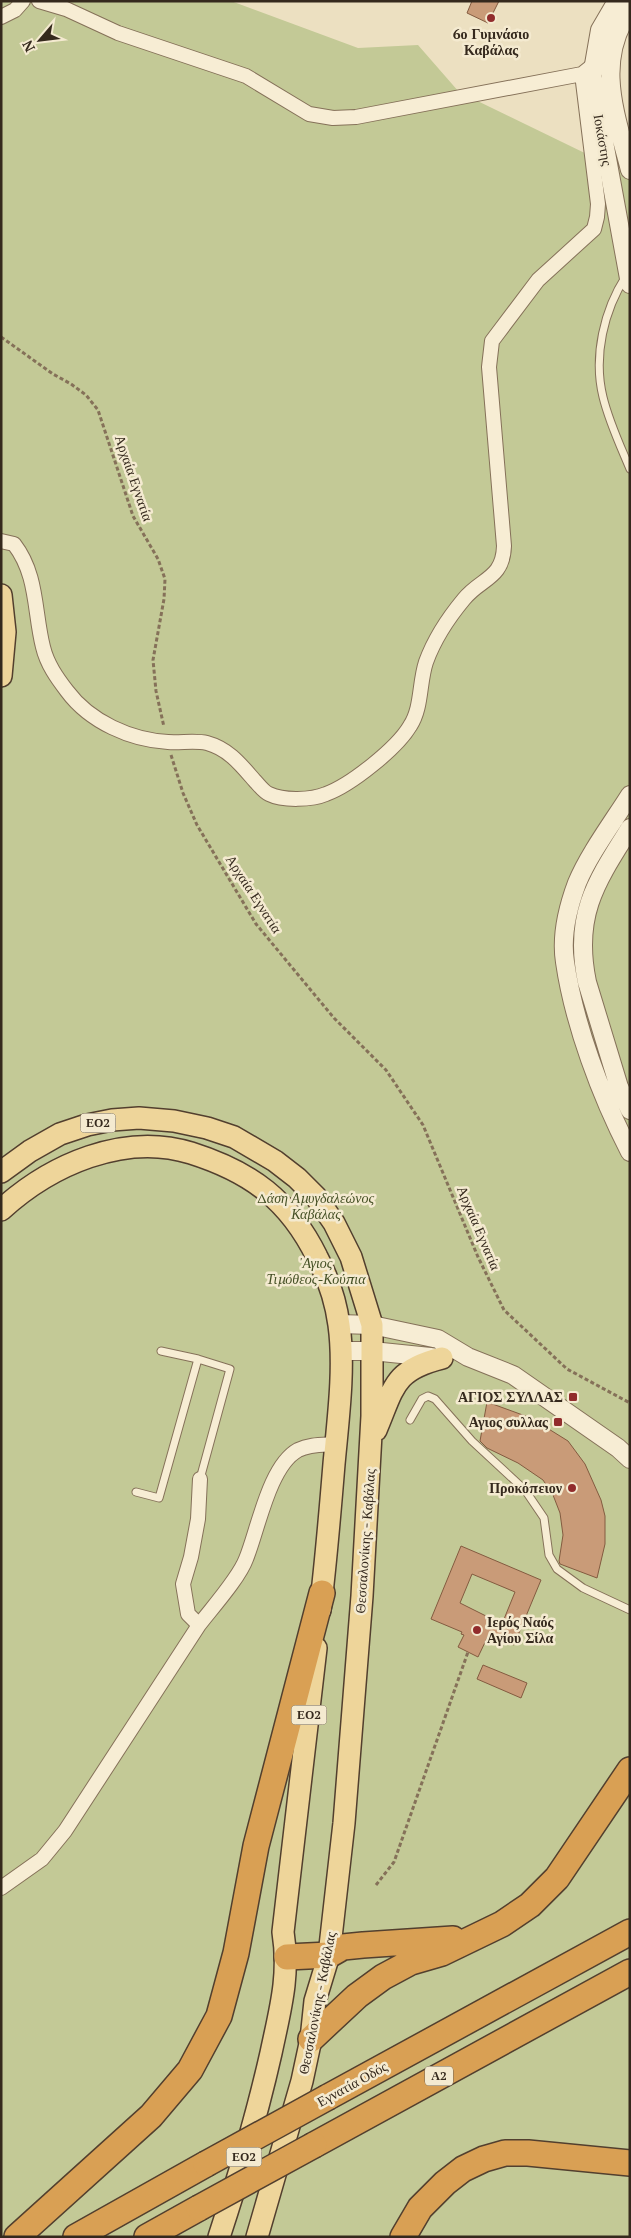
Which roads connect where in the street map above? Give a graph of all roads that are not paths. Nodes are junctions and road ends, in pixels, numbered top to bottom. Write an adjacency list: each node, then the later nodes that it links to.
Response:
1 (23, 1): 5 (street)
2 (39, 1): 6 (street)
3 (617, 1): 6 (street, Ιοκάστης)
4 (630, 10): 7 (street, Ιοκάστης)
5 (1, 17)
6 (587, 70): 8 (street, Ιοκάστης); 10 (street)
7 (630, 170)
8 (629, 277): 9 (lane)
9 (630, 469)
10 (1, 541)
11 (1, 595): 12 (main road)
12 (1, 676)
13 (630, 795): 16 (street)
14 (630, 828): 15 (street)
15 (630, 1110)
16 (630, 1152)
17 (1, 1172): 20 (main road, Θεσσαλονίκης - Καβάλας / ΕΟ2)
18 (1, 1210): 19 (main road, ΕΟ2)
19 (339, 1324): 20 (street); 22 (main road, ΕΟ2)
20 (372, 1325): 23 (main road, Θεσσαλονίκης - Καβάλας / ΕΟ2); 24 (street)
21 (161, 1351): 26 (lane)
22 (340, 1351): 23 (street); 28 (main road, ΕΟ2)
23 (372, 1351): 25 (street); 29 (main road, Θεσσαλονίκης - Καβάλας / ΕΟ2)
24 (468, 1357): 25 (street); 30 (street)
25 (442, 1358): 29 (main road)
26 (198, 1359): 31 (lane); 32 (lane)
27 (410, 1420): 34 (lane)
28 (336, 1444): 33 (main road, ΕΟ2); 35 (street)
29 (370, 1450): 41 (main road, Θεσσαλονίκης - Καβάλας / ΕΟ2)
30 (626, 1453)
31 (200, 1479): 35 (street)
32 (136, 1492)
33 (322, 1593): 42 (main road, ΕΟ2); 49 (highway)
34 (630, 1610)
35 (199, 1625): 37 (street)
36 (630, 1770): 40 (highway)
37 (1, 1888)
38 (630, 1916): 44 (highway)
39 (630, 1932): 44 (highway, Εγνατία Οδός / Α2)
40 (470, 1938): 41 (highway); 47 (highway)
41 (329, 1955): 42 (highway); 47 (main road, Θεσσαλονίκης - Καβάλας / ΕΟ2)
42 (287, 1957): 52 (main road, ΕΟ2)
43 (630, 1972): 46 (highway, Α2)
44 (544, 1979): 50 (highway, Εγνατία Οδός / Α2, bridge)
45 (630, 1986): 46 (highway)
46 (563, 2008): 51 (highway, Α2, bridge)
47 (311, 2039): 53 (main road, Θεσσαλονίκης - Καβάλας / ΕΟ2)
48 (630, 2163): 54 (highway)
49 (17, 2237)
50 (76, 2237)
51 (147, 2237)
52 (218, 2237)
53 (257, 2237)
54 (403, 2237)

